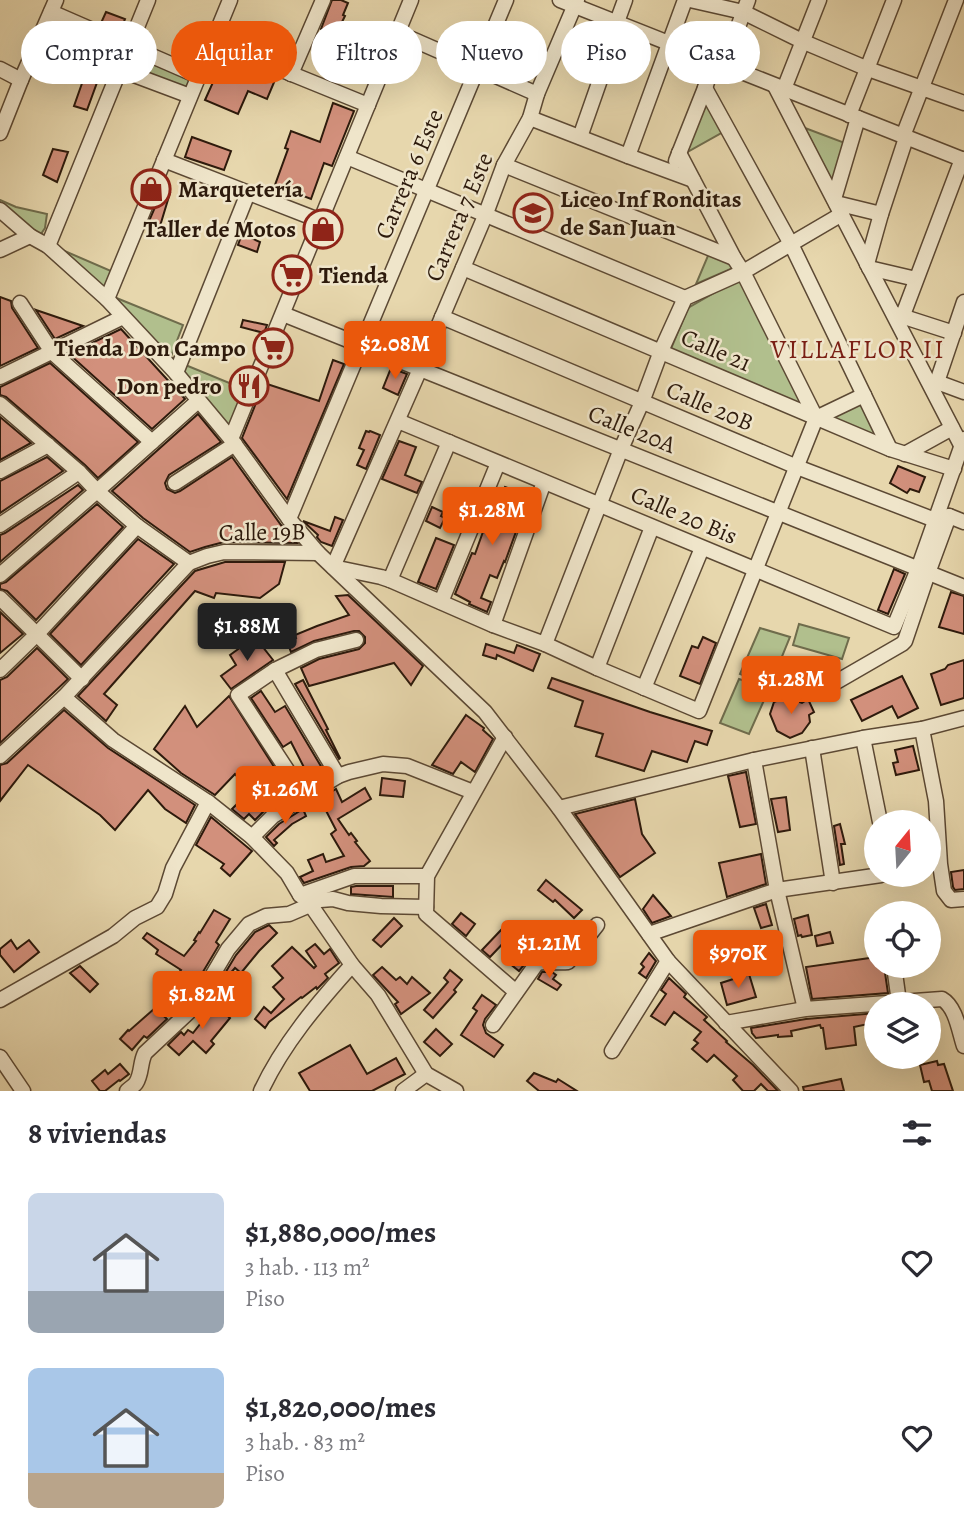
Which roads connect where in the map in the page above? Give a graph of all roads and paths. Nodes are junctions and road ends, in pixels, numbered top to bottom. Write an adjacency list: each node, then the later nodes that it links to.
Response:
1 (148, 0): 15 (street)
2 (230, 0): 16 (street)
3 (323, 0): 24 (street)
4 (411, 0): 17 (street)
5 (506, 0): 18 (street, Carrera 6 Este)
6 (625, 0): 20 (street)
7 (688, 0): 13 (street); 21 (street)
8 (819, 0): 22 (street)
9 (894, 0): 26 (street)
10 (956, 0): 40 (street)
11 (571, 2): 19 (street); 41 (street, Carrera 7 Este)
12 (53, 6): 14 (street)
13 (746, 6): 22 (street)
14 (80, 21)
15 (139, 21)
16 (222, 21)
17 (403, 21)
18 (497, 21)
19 (614, 21)
20 (619, 21)
21 (679, 21)
22 (804, 42): 26 (street); 39 (street)
23 (665, 54): 51 (street)
24 (297, 62)
25 (0, 69): 28 (street)
26 (867, 69): 40 (street); 45 (street)
27 (297, 76): 44 (street)
28 (21, 80): 47 (street)
29 (760, 80): 39 (street)
30 (157, 83): 42 (street)
31 (113, 84): 67 (street)
32 (195, 84): 42 (street)
33 (377, 84): 44 (street)
34 (471, 84): 58 (street, Carrera 6 Este)
35 (515, 84): 41 (street)
36 (598, 84): 48 (street)
37 (707, 84): 38 (street)
38 (705, 88): 50 (street); 66 (street)
39 (779, 88): 45 (street); 60 (street)
40 (921, 88): 43 (street); 49 (street)
41 (537, 94): 46 (street, Carrera 7 Este)
42 (190, 96): 53 (street)
43 (964, 103)
44 (368, 105): 52 (street)
45 (853, 116): 49 (street); 60 (street)
46 (530, 118): 48 (street); 55 (street, Carrera 7 Este)
47 (0, 133)
48 (580, 137): 51 (street)
49 (905, 137): 54 (street); 62 (street)
50 (679, 153): 56 (street); 57 (street)
51 (628, 156): 56 (street)
52 (347, 157): 58 (street); 64 (street)
53 (164, 160): 59 (street); 75 (street)
54 (963, 160): 73 (street)
55 (504, 165): 63 (street, Carrera 7 Este); 69 (street)
56 (672, 173): 57 (street)
57 (693, 180): 69 (street)
58 (427, 190): 63 (street); 83 (street, Carrera 6 Este)
59 (248, 193): 64 (street); 87 (street)
60 (837, 205): 62 (street); 66 (street); 70 (street)
61 (0, 210): 65 (street)
62 (881, 214): 70 (street)
63 (485, 216): 71 (street, Carrera 7 Este); 74 (street)
64 (321, 221): 78 (street)
65 (30, 236): 67 (street); 68 (street)
66 (790, 244): 72 (street); 91 (street)
67 (48, 246): 75 (street)
68 (0, 250)
69 (734, 258): 72 (street)
70 (868, 266): 73 (street); 79 (street)
71 (463, 268): 81 (street, Carrera 7 Este); 84 (street, Calle 21)
72 (743, 272): 74 (street); 95 (street)
73 (916, 279): 79 (street)
74 (685, 298): 84 (street)
75 (107, 299): 80 (street)
76 (964, 302): 82 (street)
77 (20, 303): 85 (street)
78 (283, 314): 83 (street, Calle 20A); 99 (street)
79 (898, 314): 82 (street); 89 (street)
80 (123, 317): 85 (street); 87 (street)
81 (442, 317): 86 (street, Carrera 7 Este); 93 (street, Calle 20B)
82 (954, 332): 89 (street)
83 (362, 346): 86 (street, Calle 20A); 117 (street, Carrera 6 Este)
84 (661, 351): 93 (street); 95 (street, Calle 21)
85 (52, 352): 88 (street); 98 (street)
86 (420, 369): 96 (street, Carrera 7 Este); 103 (street, Calle 20A)
87 (176, 373): 92 (street)
88 (0, 377)
89 (935, 386): 90 (street); 97 (street)
90 (964, 392)
91 (864, 395): 95 (street); 104 (street)
92 (198, 401): 98 (street); 99 (street)
93 (642, 402): 103 (street); 107 (street, Calle 20B)
94 (0, 404): 102 (street, Calle 19B)
95 (816, 418): 104 (street, Calle 21); 107 (street)
96 (398, 421): 100 (street, Calle 20 Bis); 125 (street, Carrera 7 Este)
97 (952, 428): 101 (street); 105 (street)
98 (152, 442): 113 (street)
99 (233, 442): 112 (street); 117 (street)
100 (449, 442): 106 (street, Calle 20 Bis); 129 (street)
101 (963, 442): 108 (street)
102 (48, 445): 109 (street); 110 (street, Calle 19B)
103 (621, 449): 114 (street); 115 (street, Calle 20A)
104 (890, 449): 105 (street, Calle 21)
105 (905, 454): 108 (street, Calle 21)
106 (498, 463): 111 (street, Calle 20 Bis); 132 (street)
107 (797, 467): 115 (street); 116 (street, Calle 20B)
108 (954, 469): 116 (street)
109 (0, 471)
110 (79, 472): 113 (street, Calle 19B); 119 (street)
111 (544, 482): 114 (street, Calle 20 Bis); 133 (street)
112 (175, 483)
113 (97, 491): 120 (street, Calle 19B); 128 (street)
114 (599, 505): 121 (street, Calle 20 Bis); 136 (street)
115 (778, 513): 126 (street); 127 (street, Calle 20A)
116 (942, 518): 118 (street, Calle 20B); 127 (street)
117 (289, 519): 123 (street)
118 (964, 522)
119 (0, 525)
120 (137, 526): 124 (street, Calle 19B); 134 (street)
121 (652, 527): 122 (street, Calle 20 Bis); 137 (street)
122 (702, 548): 126 (street, Calle 20 Bis); 142 (street)
123 (318, 553): 124 (street, Calle 19B); 125 (street, Calle 19B)
124 (189, 563): 140 (street)
125 (333, 567): 129 (street); 146 (street, Calle 19B)
126 (756, 570): 127 (street, Calle 20 Bis); 142 (street)
127 (923, 571): 130 (street, Calle 20A); 141 (street)
128 (0, 575)
129 (390, 580): 132 (street)
130 (964, 587)
131 (0, 598): 134 (street)
132 (441, 603): 133 (street)
133 (493, 625): 136 (street)
134 (37, 634): 138 (street); 140 (street)
135 (356, 639): 139 (street)
136 (545, 644): 137 (street)
137 (597, 668): 142 (street)
138 (0, 670)
139 (275, 670): 151 (street); 153 (street)
140 (82, 679): 143 (street)
141 (831, 685)
142 (643, 688)
143 (64, 697): 149 (street); 154 (street)
144 (964, 718): 145 (street)
145 (922, 729): 147 (street); 157 (street)
146 (505, 737): 152 (street); 155 (street, Calle 19B)
147 (863, 738): 148 (street); 156 (street)
148 (812, 748): 150 (street); 161 (street)
149 (0, 756)
150 (754, 760): 155 (street); 163 (street)
151 (338, 776): 152 (street); 153 (street)
152 (473, 792): 159 (street)
153 (304, 796): 158 (street)
154 (208, 802): 158 (street); 173 (street)
155 (559, 808): 168 (street, Calle 19B)
156 (878, 810)
157 (936, 810)
158 (252, 837): 165 (street)
159 (426, 876): 165 (street); 166 (street)
160 (864, 878): 161 (street)
161 (833, 883): 163 (street)
162 (942, 886): 164 (street)
163 (777, 890): 168 (street); 175 (street)
164 (964, 898)
165 (306, 901): 166 (street); 170 (street); 183 (street)
166 (426, 907): 171 (street)
167 (597, 925): 171 (street)
168 (649, 934): 169 (street, Calle 19B)
169 (668, 961): 176 (street, Calle 19B); 179 (street)
170 (352, 965): 181 (street); 184 (street)
171 (516, 992): 177 (street)
172 (941, 999): 178 (street)
173 (0, 1000)
174 (864, 1005): 175 (street)
175 (805, 1009): 176 (street)
176 (726, 1023): 187 (street, Calle 19B)
177 (493, 1025)
178 (964, 1045)
179 (612, 1051)
180 (0, 1057): 182 (street)
181 (426, 1074): 185 (street); 186 (street)
182 (23, 1091)
183 (127, 1091)
184 (261, 1091)
185 (403, 1091)
186 (456, 1091)
187 (790, 1091)

